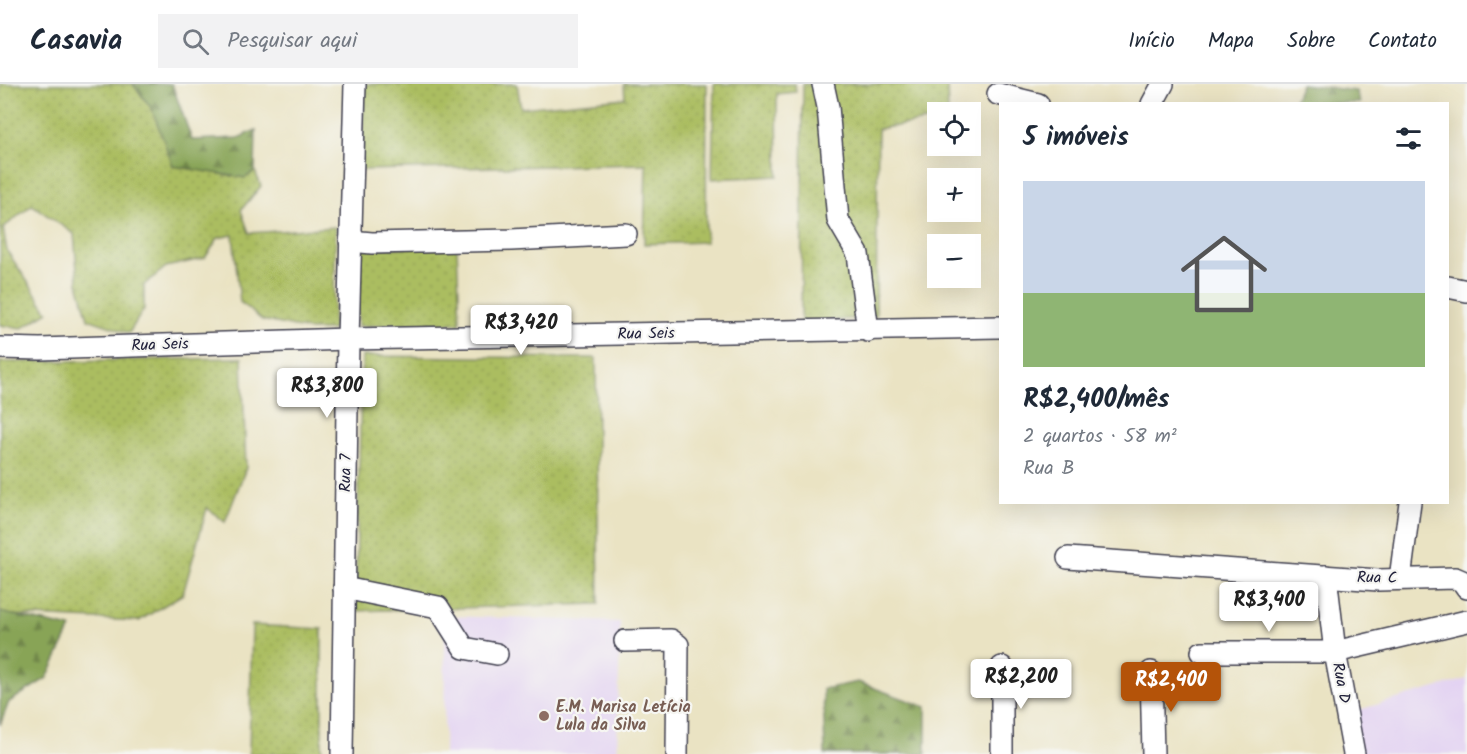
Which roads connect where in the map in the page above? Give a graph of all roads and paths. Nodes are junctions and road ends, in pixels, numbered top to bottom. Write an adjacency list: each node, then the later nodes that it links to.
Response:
1 (355, 84): 8 (street, Rua 7)
2 (823, 84): 12 (street)
3 (1163, 84): 6 (street)
4 (998, 94): 5 (street)
5 (1030, 102)
6 (1153, 102)
7 (626, 234): 8 (street)
8 (350, 241): 13 (street, Rua 7)
9 (1449, 287): 10 (street)
10 (1467, 291)
11 (999, 327): 12 (street, Rua Seis)
12 (868, 331): 13 (street, Rua Seis)
13 (348, 339): 14 (street, Rua Seis); 19 (street, Rua 7)
14 (0, 348)
15 (1410, 504): 18 (street)
16 (1068, 558): 17 (street, Rua C)
17 (1326, 576): 18 (street, Rua C); 24 (street, Rua D)
18 (1400, 579): 20 (street, Rua C)
19 (344, 588): 25 (street); 28 (street, Rua 7)
20 (1467, 588)
21 (1467, 621): 24 (street)
22 (625, 641): 29 (street)
23 (1202, 652): 24 (street)
24 (1335, 652): 32 (street, Rua D)
25 (497, 654)
26 (1002, 667): 30 (street)
27 (1151, 672): 31 (street)
28 (342, 754)
29 (677, 754)
30 (1002, 754)
31 (1152, 754)
32 (1354, 754)

